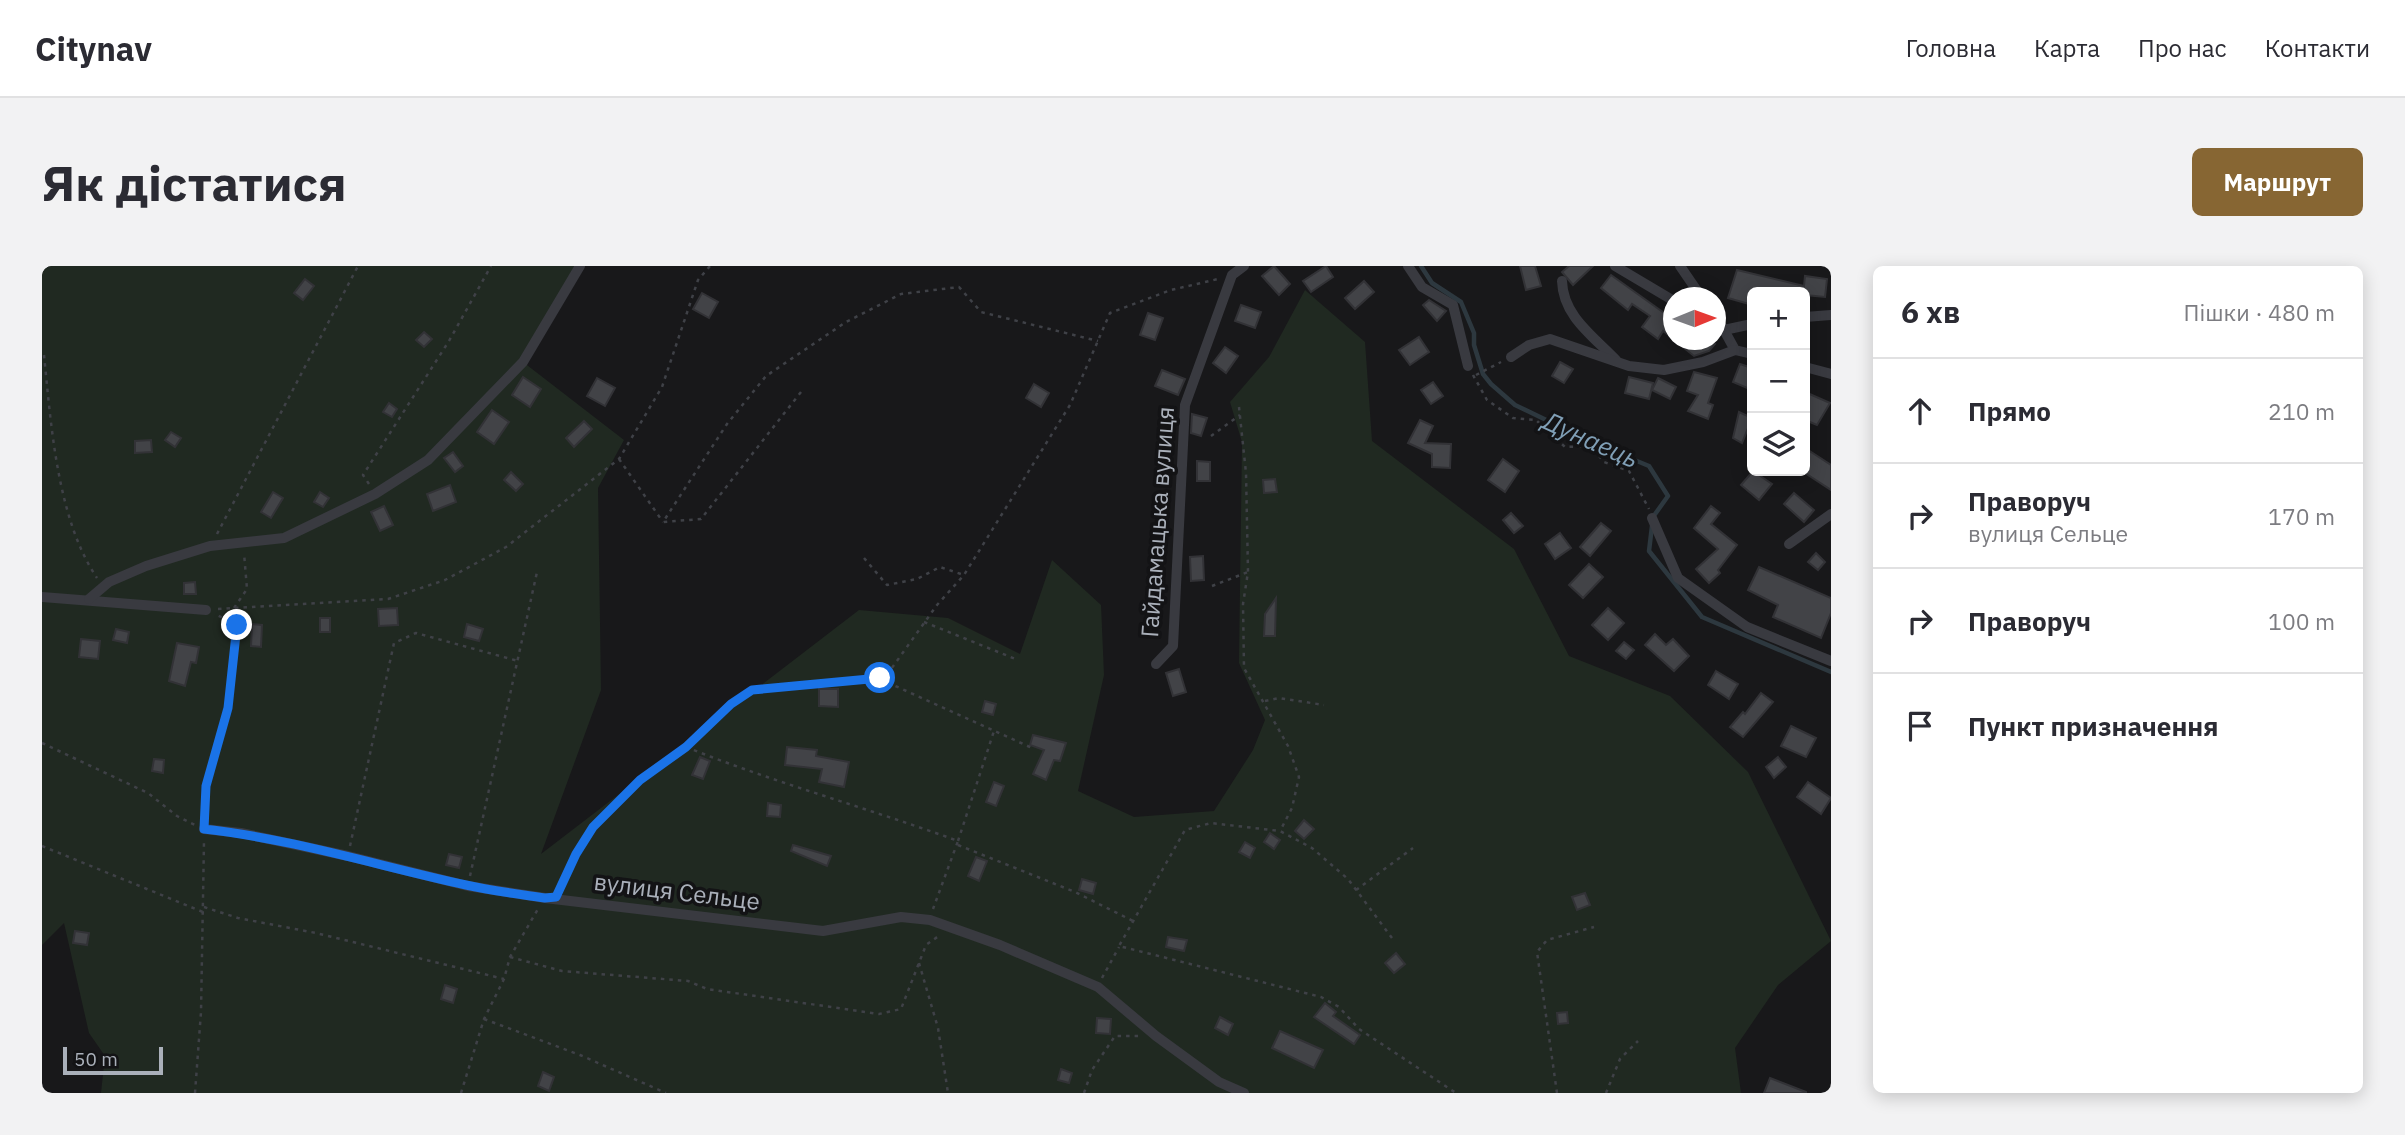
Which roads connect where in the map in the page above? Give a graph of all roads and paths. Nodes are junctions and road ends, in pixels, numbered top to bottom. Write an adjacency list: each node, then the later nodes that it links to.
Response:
1 (358, 266): 41 (path)
2 (491, 266): 35 (path)
3 (580, 266): 35 (street)
4 (710, 266): 34 (path)
5 (1244, 266): 10 (street)
6 (1408, 266): 25 (street)
7 (1615, 266): 9 (street)
8 (1680, 266): 12 (street)
9 (1627, 270): 13 (street)
10 (1232, 275): 19 (path); 56 (street, Гайдамацька вулиця)
11 (1562, 281): 24 (street)
12 (1694, 287)
13 (1663, 294)
14 (1831, 315): 15 (street)
15 (1810, 317)
16 (1747, 325): 17 (street)
17 (1726, 327)
18 (1726, 337): 20 (street)
19 (1098, 341): 38 (path); 45 (path)
20 (1735, 350): 21 (street); 24 (street)
21 (1747, 353)
22 (44, 355): 46 (path)
23 (1511, 357): 24 (street)
24 (1618, 362)
25 (1468, 366): 37 (path)
26 (1494, 366): 28 (path)
27 (1810, 368): 29 (street)
28 (1477, 374)
29 (1831, 374)
30 (801, 392): 38 (path)
31 (1239, 407): 32 (path)
32 (1240, 415): 33 (path); 44 (path)
33 (1211, 436)
34 (619, 459): 38 (path); 50 (path)
35 (375, 494): 39 (street)
36 (1831, 514): 40 (street)
37 (1652, 518): 55 (street)
38 (663, 522)
39 (244, 542): 41 (street); 50 (path)
40 (1789, 544)
41 (210, 546): 46 (street)
42 (864, 558): 45 (path)
43 (537, 572): 54 (path)
44 (1248, 572): 47 (path); 58 (path)
45 (964, 575): 52 (path)
46 (103, 586): 49 (street)
47 (1212, 586)
48 (42, 597): 49 (street)
49 (89, 599): 51 (street)
50 (234, 608): 51 (path)
51 (206, 610): 64 (path)
52 (925, 622): 53 (path); 57 (path)
53 (1017, 660)
54 (518, 661): 69 (path); 70 (path)
55 (1831, 661)
56 (1156, 664)
57 (880, 678): 60 (path); 62 (path)
58 (1265, 701): 59 (path); 65 (path)
59 (1324, 705)
60 (994, 732): 63 (path); 66 (path)
61 (42, 743): 64 (path)
62 (686, 747): 66 (path); 72 (path)
63 (1032, 748)
64 (204, 829): 69 (street, вулиця Сельце); 73 (path)
65 (1280, 831): 71 (path); 76 (path)
66 (958, 843): 75 (path); 76 (path)
67 (42, 846): 74 (path)
68 (1413, 848): 71 (path)
69 (348, 856): 70 (street, вулиця Сельце)
70 (468, 886): 72 (street, вулиця Сельце)
71 (1356, 890): 79 (path)
72 (551, 897): 75 (street, вулиця Сельце); 81 (path)
73 (204, 907): 74 (path); 83 (path)
74 (203, 912): 88 (path)
75 (930, 920): 77 (street, вулиця Сельце)
76 (1133, 921): 80 (path)
77 (951, 927): 82 (path); 84 (street, вулиця Сельце)
78 (1594, 927): 95 (path)
79 (1392, 938)
80 (1119, 946): 84 (path); 94 (path)
81 (510, 957): 82 (path); 83 (path)
82 (919, 963): 91 (path)
83 (504, 979): 85 (path)
84 (1098, 987): 86 (street, вулиця Сельце)
85 (484, 1019): 89 (path); 90 (path)
86 (1156, 1036): 92 (path); 93 (street, вулиця Сельце)
87 (1638, 1041): 96 (path)
88 (195, 1093)
89 (461, 1093)
90 (666, 1093)
91 (948, 1093)
92 (1084, 1093)
93 (1244, 1093)
94 (1456, 1093)
95 (1557, 1093)
96 (1606, 1093)

